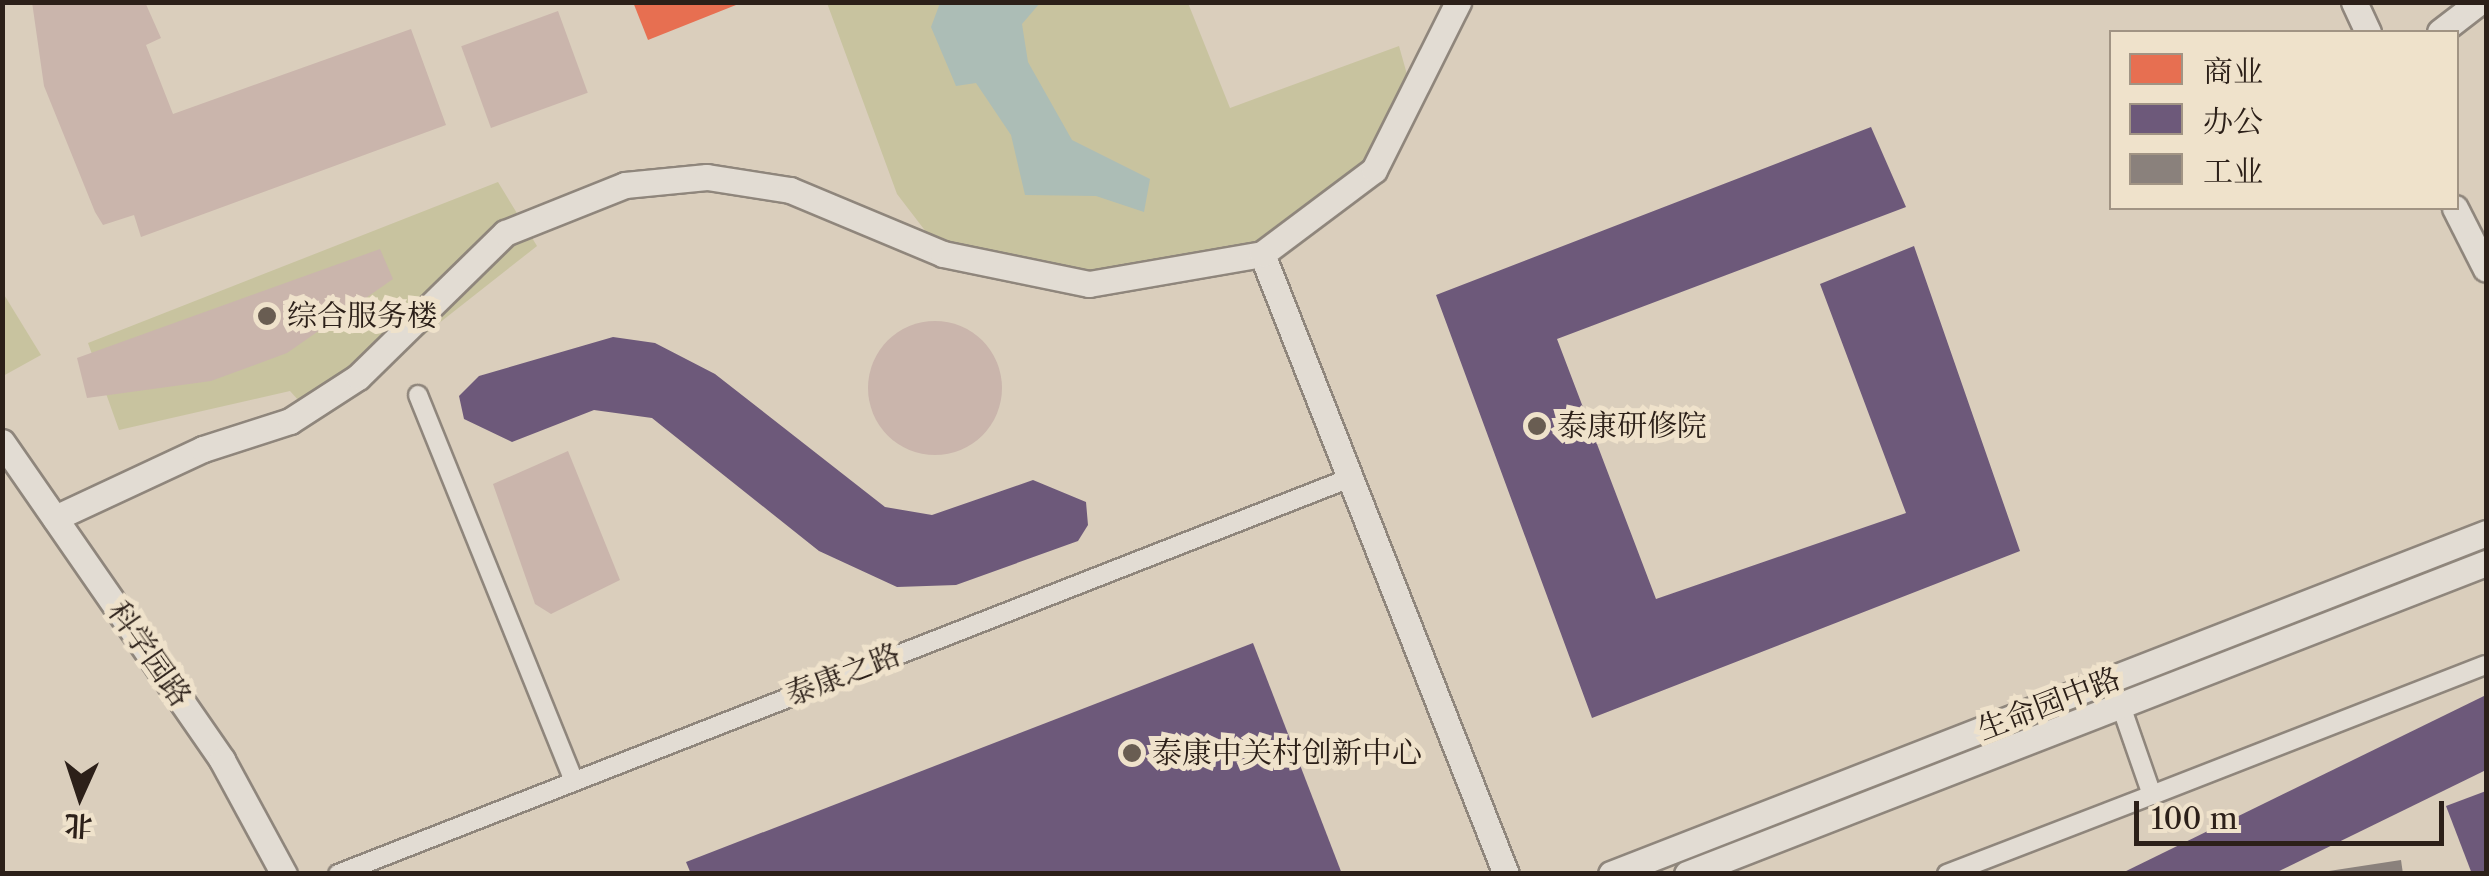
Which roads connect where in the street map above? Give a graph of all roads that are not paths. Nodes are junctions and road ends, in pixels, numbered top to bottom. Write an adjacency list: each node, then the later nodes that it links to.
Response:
1 (1458, 2): 7 (street)
2 (2354, 2): 4 (street)
3 (2479, 2): 5 (street)
4 (2367, 30)
5 (2443, 30)
6 (2457, 210): 8 (street)
7 (1262, 254): 11 (street); 12 (street)
8 (2486, 269)
9 (418, 395): 17 (street)
10 (2, 442): 12 (street, 科学园路)
11 (1350, 478): 17 (street, 泰康之路); 21 (street)
12 (55, 518): 19 (street, 科学园路)
13 (2486, 533): 22 (street, 生命园中路)
14 (2486, 563): 16 (street, 生命园中路)
15 (2486, 665): 18 (street)
16 (2122, 706): 18 (street); 23 (street, 生命园中路)
17 (573, 779): 20 (street, 泰康之路)
18 (2152, 795): 24 (street)
19 (284, 874)
20 (338, 874)
21 (1506, 874)
22 (1610, 874)
23 (1688, 874)
24 (1947, 874)

